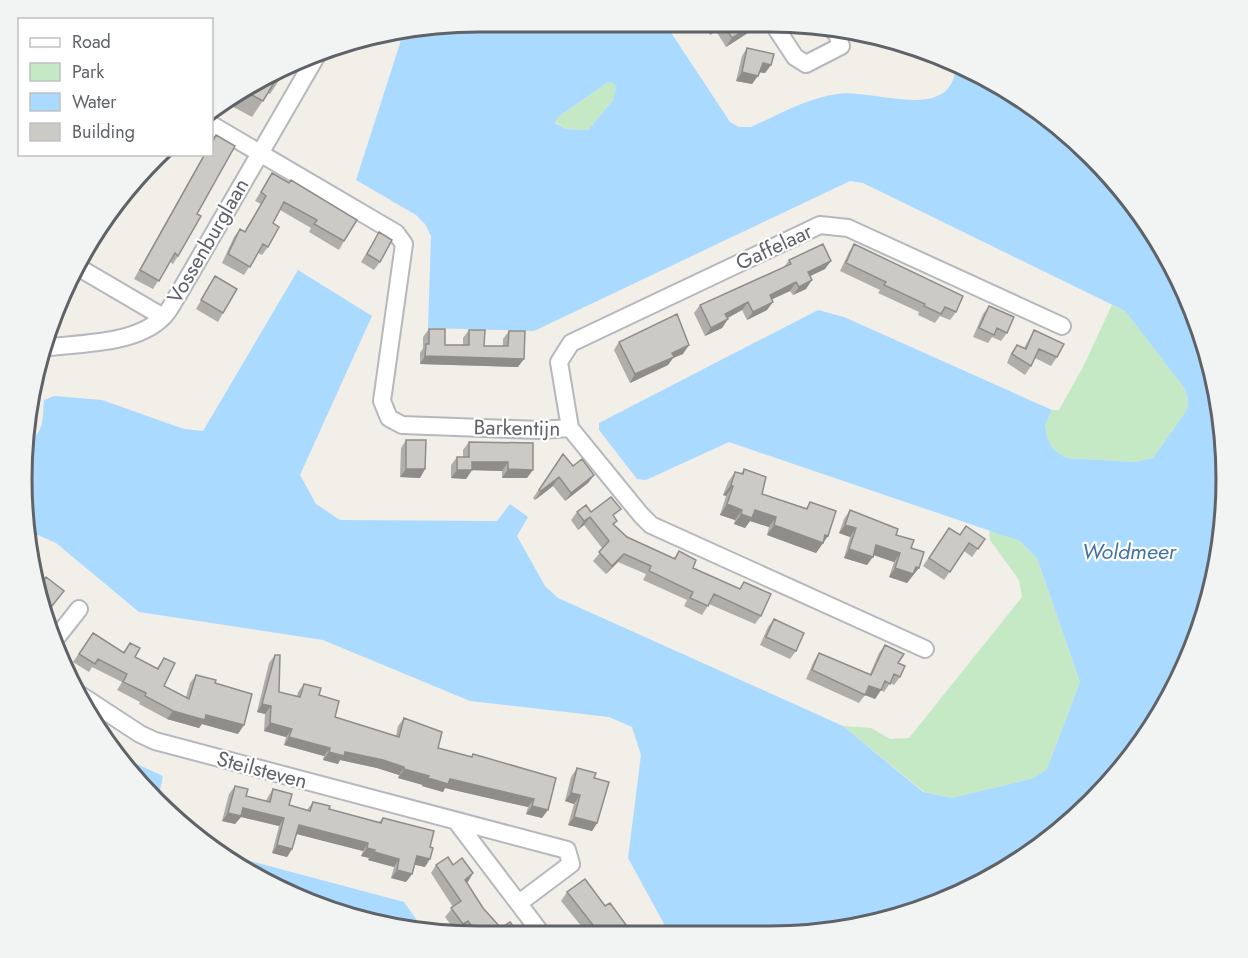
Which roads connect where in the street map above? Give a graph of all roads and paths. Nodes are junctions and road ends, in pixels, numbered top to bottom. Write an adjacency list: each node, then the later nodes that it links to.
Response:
1 (779, 32): 2 (street)
2 (838, 37)
3 (311, 65): 5 (street, Vossenburglaan)
4 (213, 126): 5 (street, Barkentijn)
5 (259, 152): 7 (street, Vossenburglaan); 10 (street, Barkentijn)
6 (83, 270): 7 (street)
7 (164, 317): 9 (street, Vossenburglaan)
8 (1062, 326): 10 (street, Gaffelaar)
9 (52, 347)
10 (570, 428): 13 (street, Barkentijn)
11 (79, 609): 12 (street)
12 (59, 634)
13 (925, 649)
14 (90, 701): 15 (street, Steilsteven)
15 (456, 821): 16 (street); 16 (street, Steilsteven)
16 (519, 903): 17 (street)
17 (536, 926)

